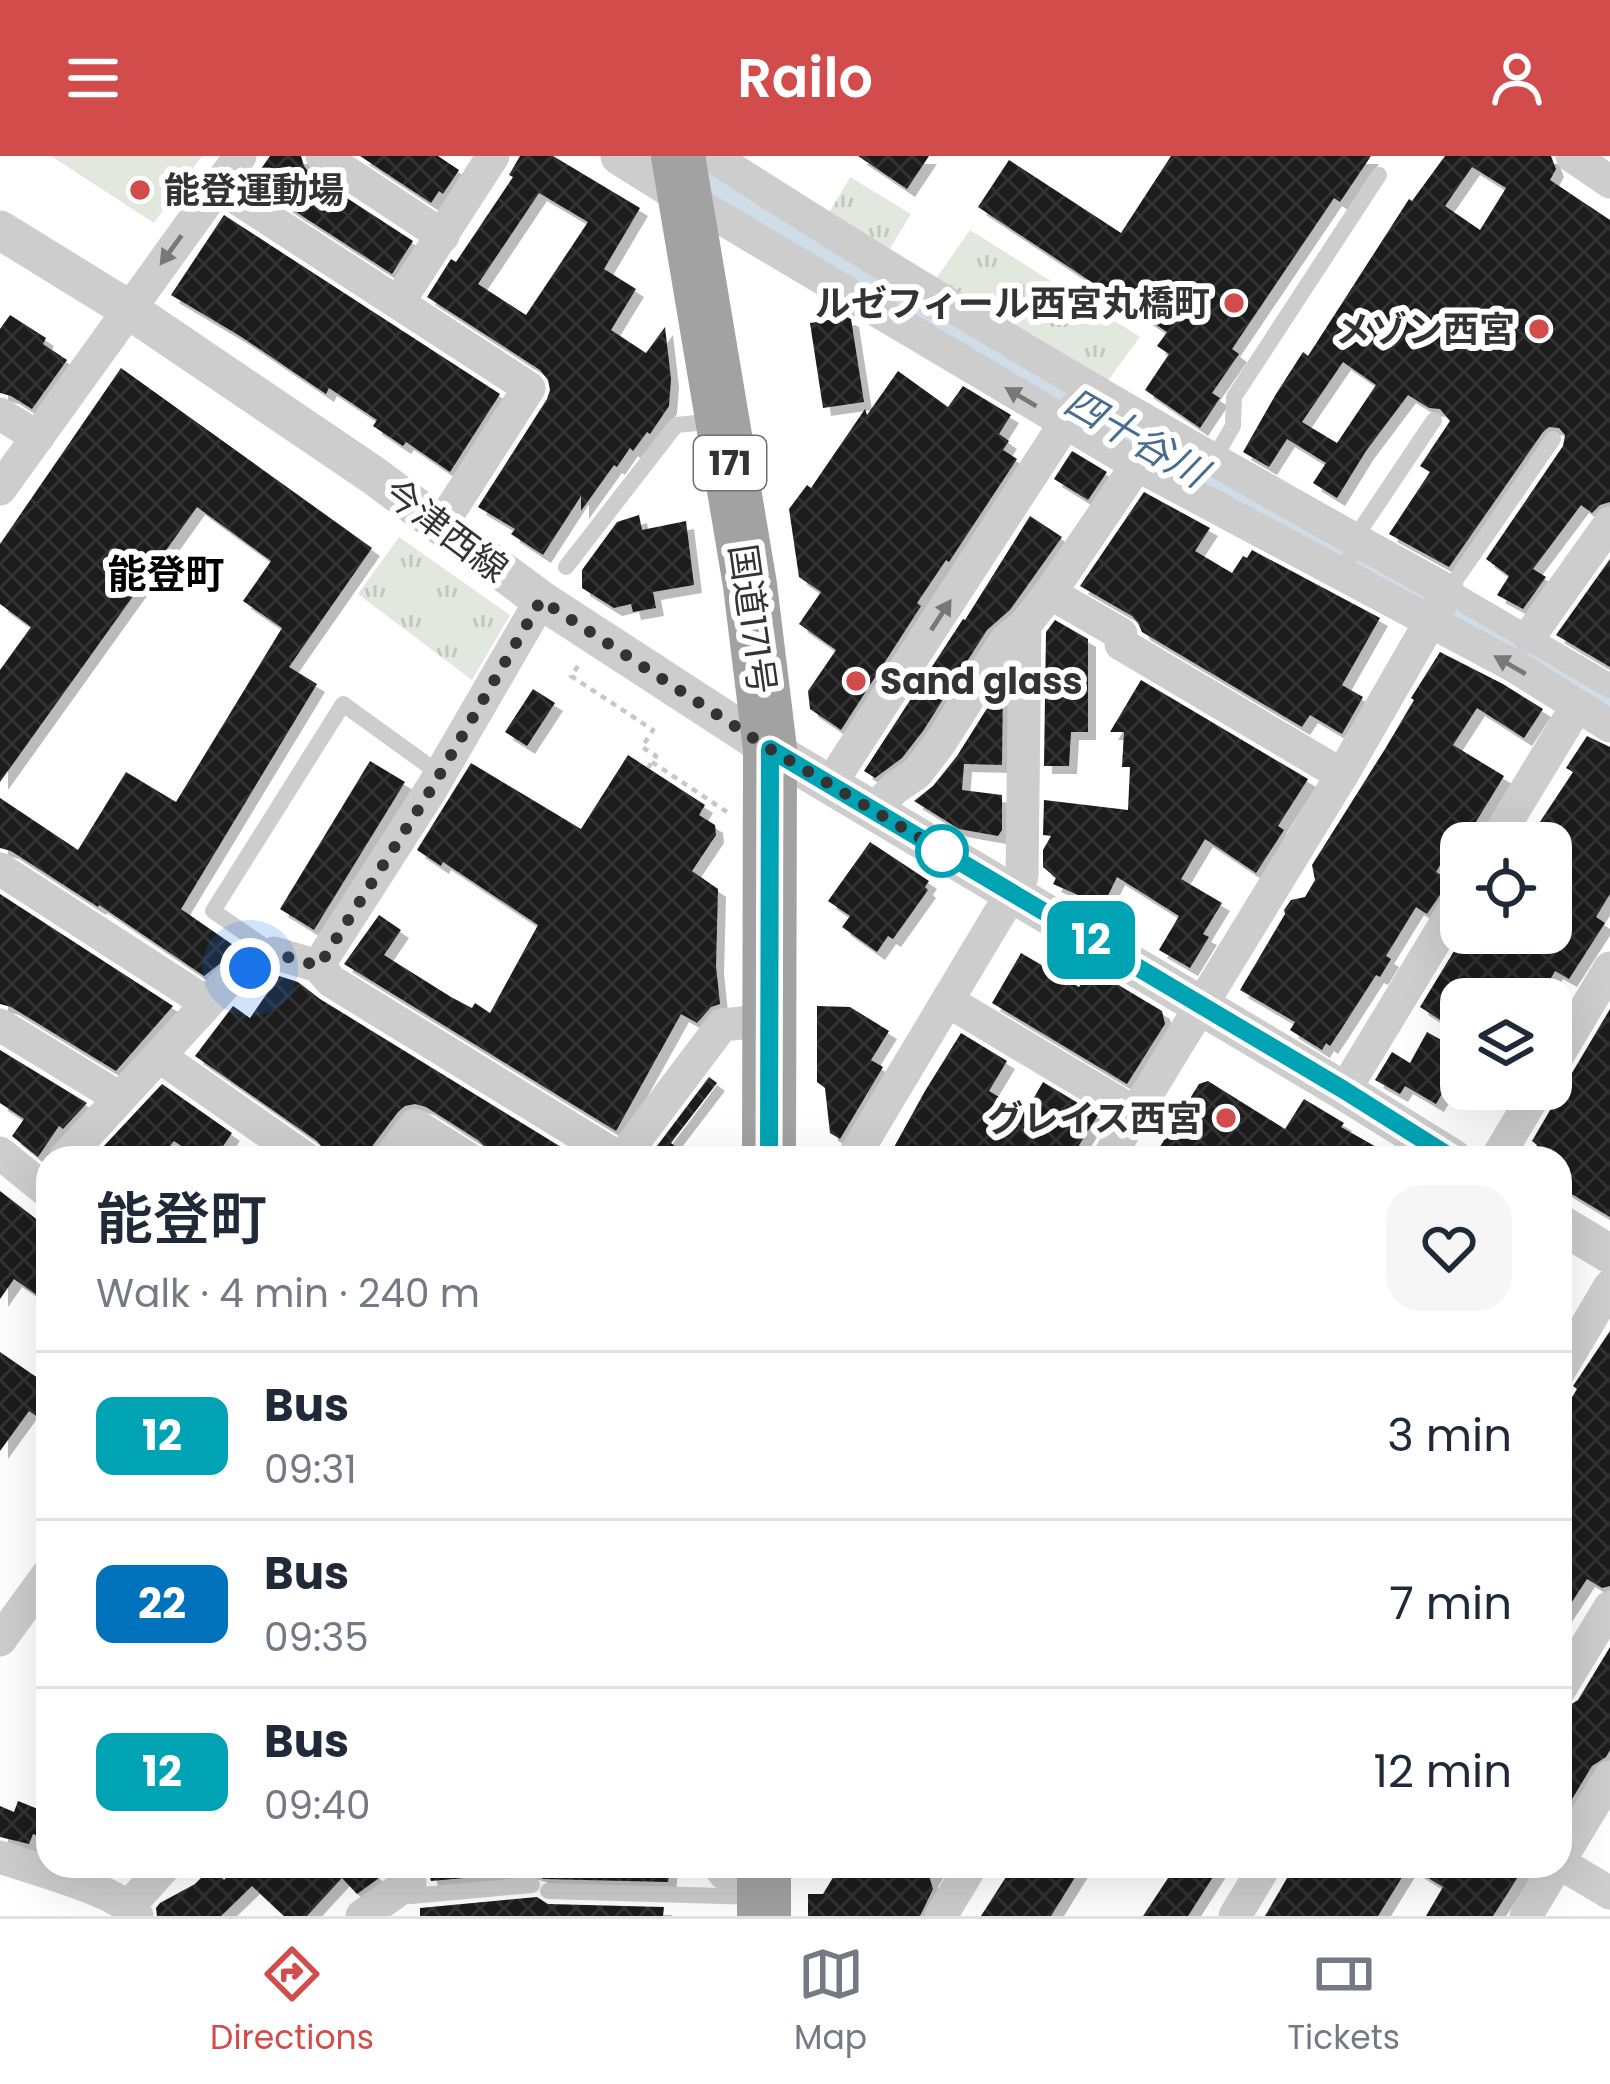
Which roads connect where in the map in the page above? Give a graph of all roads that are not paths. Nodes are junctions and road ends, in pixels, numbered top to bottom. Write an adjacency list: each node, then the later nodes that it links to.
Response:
1 (240, 156): 9 (street)
2 (322, 156): 11 (street)
3 (494, 156): 11 (street)
4 (620, 156): 6 (street)
5 (1572, 156): 8 (street)
6 (689, 171): 12 (street); 12 (street); 17 (highway, 国道171号 / 171)
7 (1379, 175): 21 (lane)
8 (1610, 182)
9 (218, 186): 13 (street); 14 (street, one-way to 14)
10 (0, 230): 14 (street, 今津西線)
11 (443, 236): 13 (street)
12 (836, 258): 15 (street)
13 (398, 303): 25 (street)
14 (128, 309): 19 (street); 25 (street, 今津西線)
15 (1078, 404): 21 (street); 22 (street); 39 (street, one-way to 15)
16 (0, 414): 19 (street)
17 (722, 420): 27 (lane); 36 (highway, 国道171号 / 171)
18 (1434, 420): 26 (lane)
19 (38, 437): 23 (street)
20 (1553, 439): 30 (lane)
21 (1213, 460): 26 (street)
22 (1137, 465): 26 (street); 28 (street)
23 (0, 489)
24 (1610, 523): 32 (street)
25 (441, 525): 29 (street, 今津西線)
26 (1350, 557): 30 (street)
27 (566, 567)
28 (1050, 593): 31 (street); 38 (street)
29 (541, 600): 36 (street, 今津西線); 37 (street)
30 (1439, 607): 32 (street); 34 (street, one-way to 30); 38 (street)
31 (1025, 625): 40 (street); 43 (street)
32 (1528, 637): 33 (street)
33 (1603, 682): 34 (street)
34 (1577, 706): 35 (street); 41 (street)
35 (1610, 726)
36 (770, 749): 39 (street, 今津西線); 51 (highway, 国道171号 / 171)
37 (440, 774): 45 (lane); 46 (street)
38 (1342, 775): 50 (street)
39 (831, 783): 40 (street, 今津西線)
40 (873, 809): 43 (street, 今津西線)
41 (1507, 822)
42 (0, 869): 49 (street)
43 (1013, 893): 48 (street); 50 (street, 今津西線)
44 (1440, 932): 55 (street)
45 (274, 953): 46 (street); 49 (street)
46 (319, 966): 63 (street)
47 (1610, 968): 53 (street)
48 (948, 1001): 58 (street); 66 (street)
49 (207, 1003): 54 (street)
50 (1201, 1005): 55 (street, 今津西線); 58 (street)
51 (769, 1020): 64 (street); 65 (highway, 国道171号 / 171)
52 (0, 1025): 56 (street)
53 (1572, 1032)
54 (159, 1056): 56 (street); 59 (street)
55 (1344, 1090): 68 (street, 今津西線)
56 (118, 1097): 60 (street)
57 (1526, 1110): 69 (street)
58 (1135, 1113): 67 (street)
59 (259, 1145)
60 (75, 1146)
61 (399, 1146): 62 (street)
62 (448, 1146)
63 (601, 1146)
64 (630, 1146)
65 (769, 1146)
66 (860, 1146)
67 (1115, 1146)
68 (1407, 1146)
69 (1504, 1146)
70 (0, 1154): 71 (street)
71 (36, 1179)
72 (1572, 1231): 73 (street)
73 (1610, 1254)
74 (1610, 1286): 75 (street)
75 (1572, 1350)
76 (36, 1590): 78 (street)
77 (1610, 1607): 79 (street)
78 (0, 1640)
79 (1572, 1669)
80 (1610, 1777): 81 (street)
81 (1572, 1841)
82 (0, 1857): 83 (street)
83 (36, 1869)
84 (1572, 1871): 92 (street)
85 (64, 1878): 93 (street)
86 (157, 1878): 93 (street)
87 (964, 1878): 95 (street)
88 (1258, 1878): 96 (street)
89 (1550, 1878): 97 (street)
90 (755, 1887): 91 (lane)
91 (411, 1890): 94 (street)
92 (1610, 1893)
93 (134, 1911)
94 (362, 1916)
95 (940, 1916)
96 (1235, 1916)
97 (1526, 1916)

